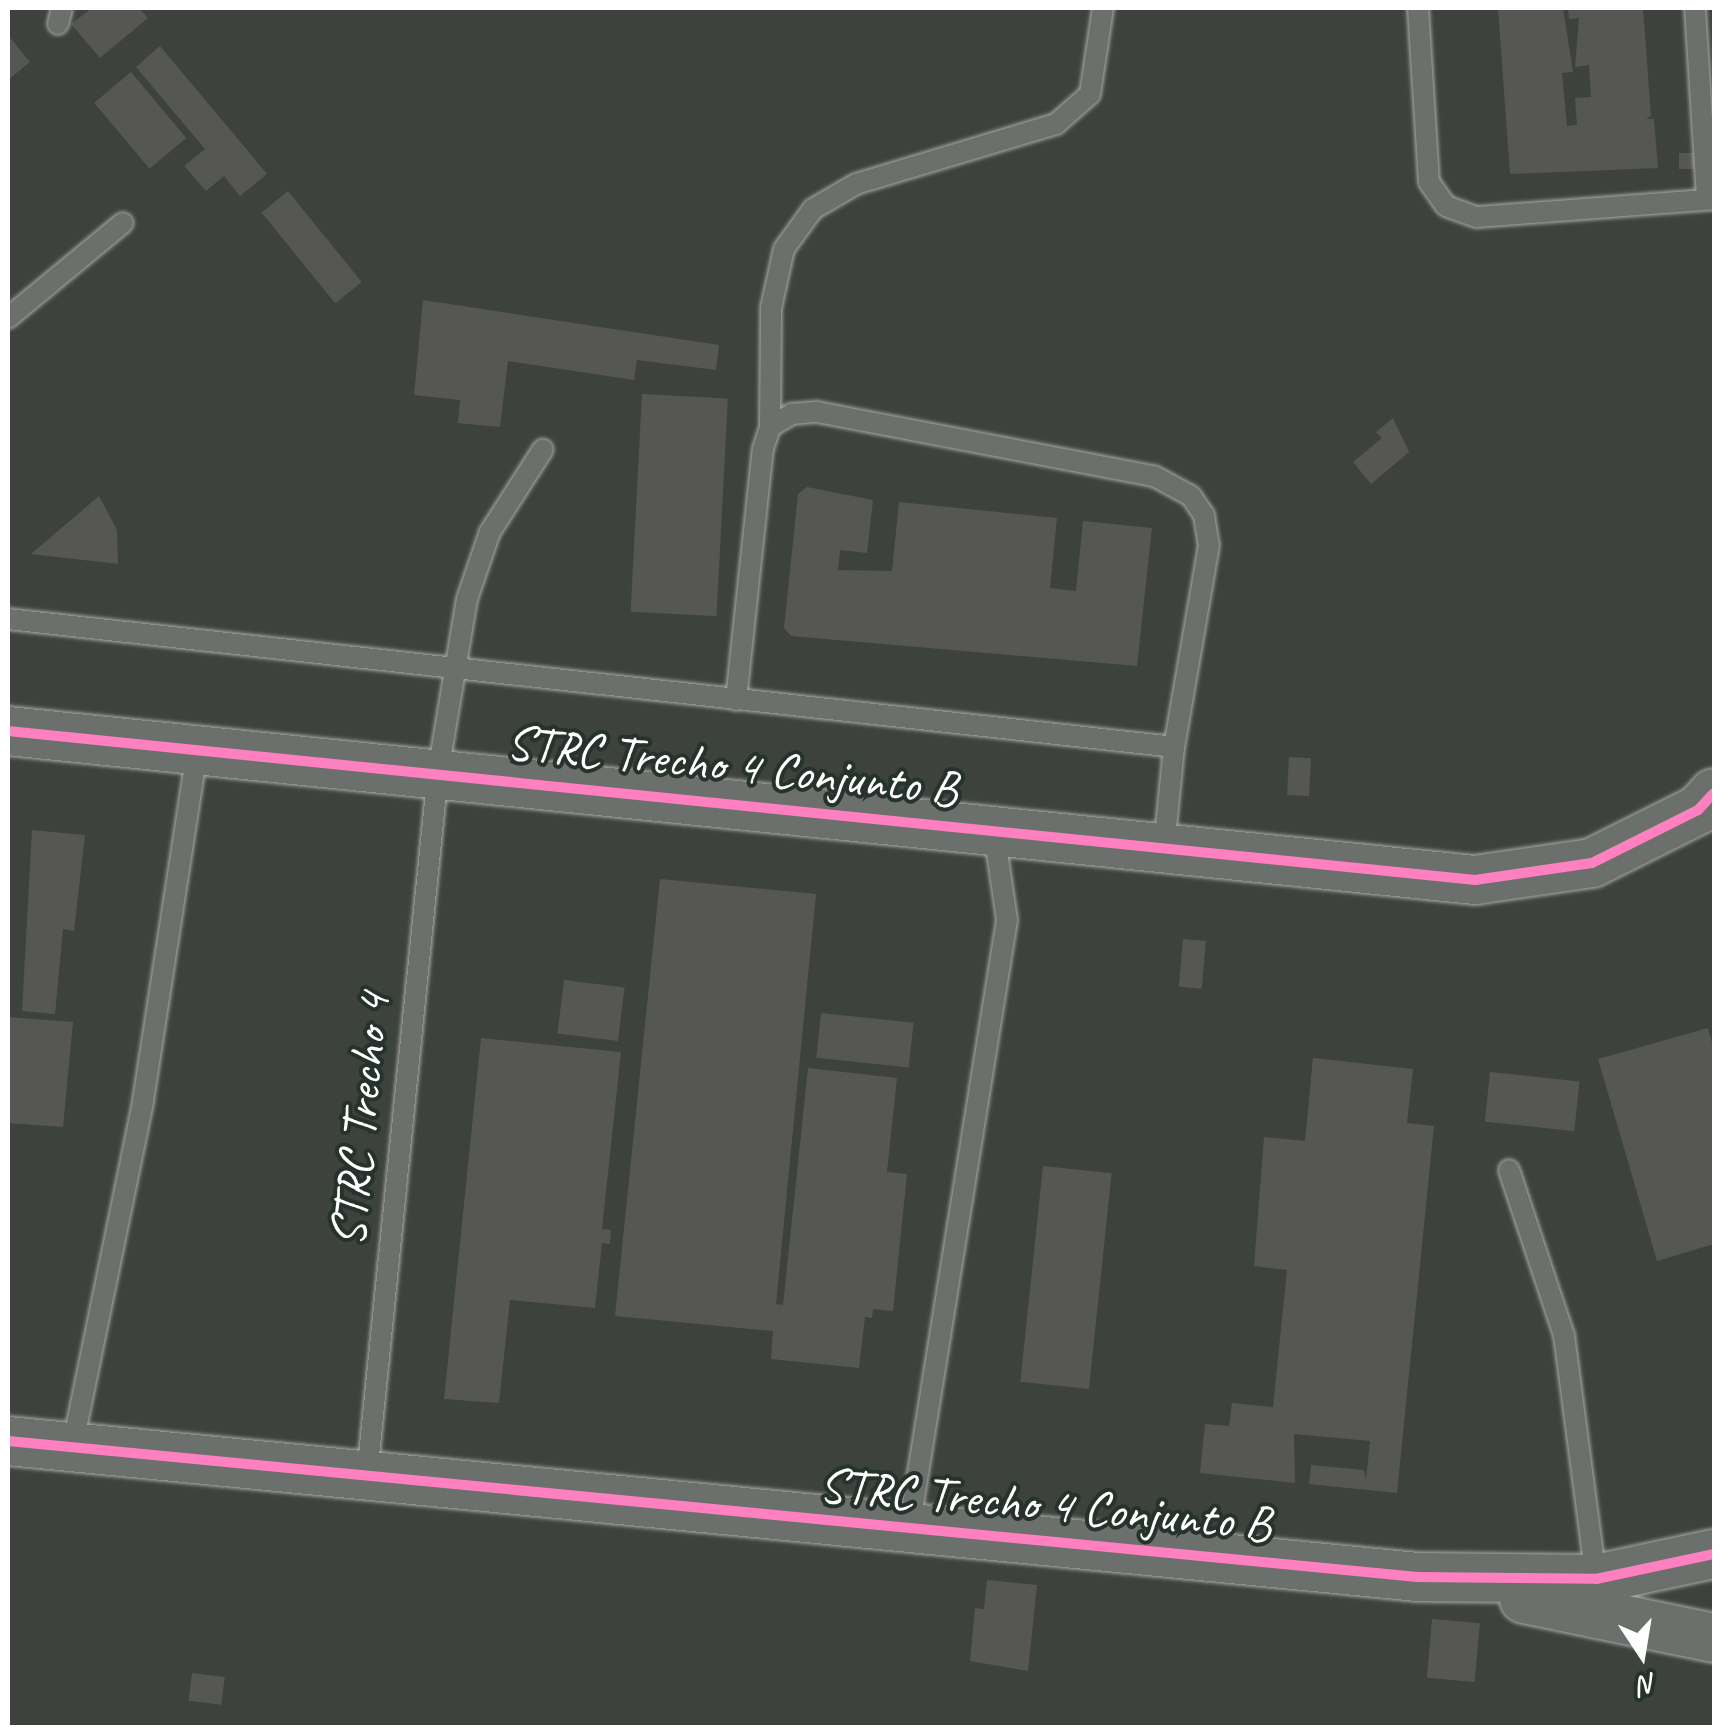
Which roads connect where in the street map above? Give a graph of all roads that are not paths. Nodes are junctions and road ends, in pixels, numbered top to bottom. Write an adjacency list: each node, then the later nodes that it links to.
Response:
1 (1103, 8): 7 (lane)
2 (1418, 8): 4 (lane)
3 (1695, 8): 4 (lane)
4 (1711, 199)
5 (123, 223): 6 (lane)
6 (8, 318)
7 (770, 427): 11 (lane); 13 (lane)
8 (543, 449): 10 (lane, STRC Trecho 4)
9 (8, 619): 10 (lane)
10 (455, 669): 11 (lane); 15 (lane, STRC Trecho 4)
11 (736, 700): 13 (lane)
12 (8, 730): 14 (street, STRC Trecho 4 Conjunto B)
13 (1174, 747): 18 (lane)
14 (197, 749): 15 (street, STRC Trecho 4 Conjunto B); 21 (lane)
15 (438, 772): 17 (street, STRC Trecho 4 Conjunto B); 22 (lane, STRC Trecho 4)
16 (1714, 793): 18 (street, STRC Trecho 4 Conjunto B)
17 (994, 830): 18 (street, STRC Trecho 4 Conjunto B); 23 (lane)
18 (1164, 848)
19 (1509, 1170): 26 (lane)
20 (8, 1441): 21 (street, STRC Trecho 4 Conjunto B)
21 (72, 1448): 22 (street, STRC Trecho 4 Conjunto B)
22 (367, 1477): 23 (street, STRC Trecho 4 Conjunto B)
23 (909, 1530): 25 (street, STRC Trecho 4 Conjunto B)
24 (1714, 1554): 26 (street, STRC Trecho 4 Conjunto B)
25 (1418, 1576): 26 (street, STRC Trecho 4 Conjunto B); 27 (street)
26 (1596, 1579)
27 (1714, 1638)

